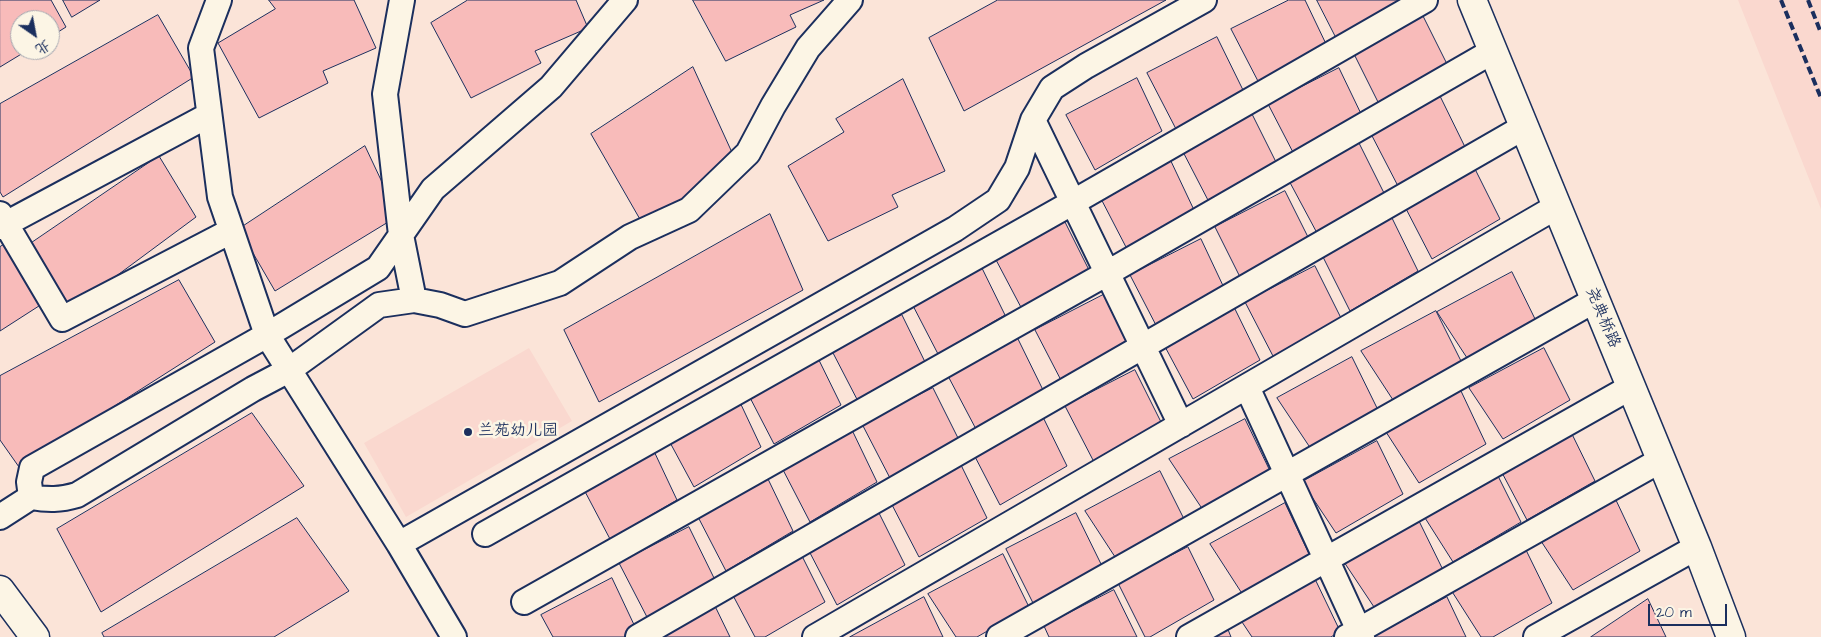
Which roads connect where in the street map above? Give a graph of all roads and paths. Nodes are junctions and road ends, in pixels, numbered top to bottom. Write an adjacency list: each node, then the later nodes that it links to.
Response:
1 (219, 0): 9 (street)
2 (402, 0): 16 (street)
3 (625, 0): 16 (street)
4 (850, 0): 18 (street)
5 (1204, 0): 10 (street)
6 (1425, 0): 12 (street)
7 (1472, 0): 8 (street, 尧典桥路)
8 (1493, 51): 11 (street, 尧典桥路); 17 (street)
9 (210, 115): 14 (street); 15 (street)
10 (1033, 120): 12 (street); 31 (street)
11 (1524, 127): 13 (street, 尧典桥路); 21 (street)
12 (1073, 202): 17 (street); 30 (street)
13 (1556, 207): 19 (street, 尧典桥路); 23 (street)
14 (2, 221): 15 (street)
15 (231, 231): 20 (street)
16 (401, 235): 18 (street); 20 (street)
17 (1107, 273): 21 (street); 35 (street)
18 (414, 300): 22 (street)
19 (1595, 300): 24 (street, 尧典桥路); 27 (street)
20 (267, 336): 22 (street); 28 (street)
21 (1143, 346): 25 (street); 39 (street)
22 (289, 370): 28 (street); 31 (street)
23 (1247, 387): 25 (street); 27 (street)
24 (1631, 387): 26 (street, 尧典桥路); 33 (street)
25 (1181, 425): 40 (street)
26 (1661, 460): 32 (street, 尧典桥路); 36 (street)
27 (1286, 473): 33 (street); 41 (street)
28 (31, 496): 29 (street)
29 (0, 518)
30 (485, 534)
31 (399, 544): 38 (street)
32 (1697, 546): 43 (street); 44 (street, 尧典桥路)
33 (1326, 559): 36 (street); 42 (street)
34 (0, 590): 37 (street)
35 (524, 602)
36 (1356, 635)
37 (35, 637)
38 (454, 637)
39 (638, 637)
40 (815, 637)
41 (999, 637)
42 (1189, 637)
43 (1536, 637)
44 (1730, 637)

